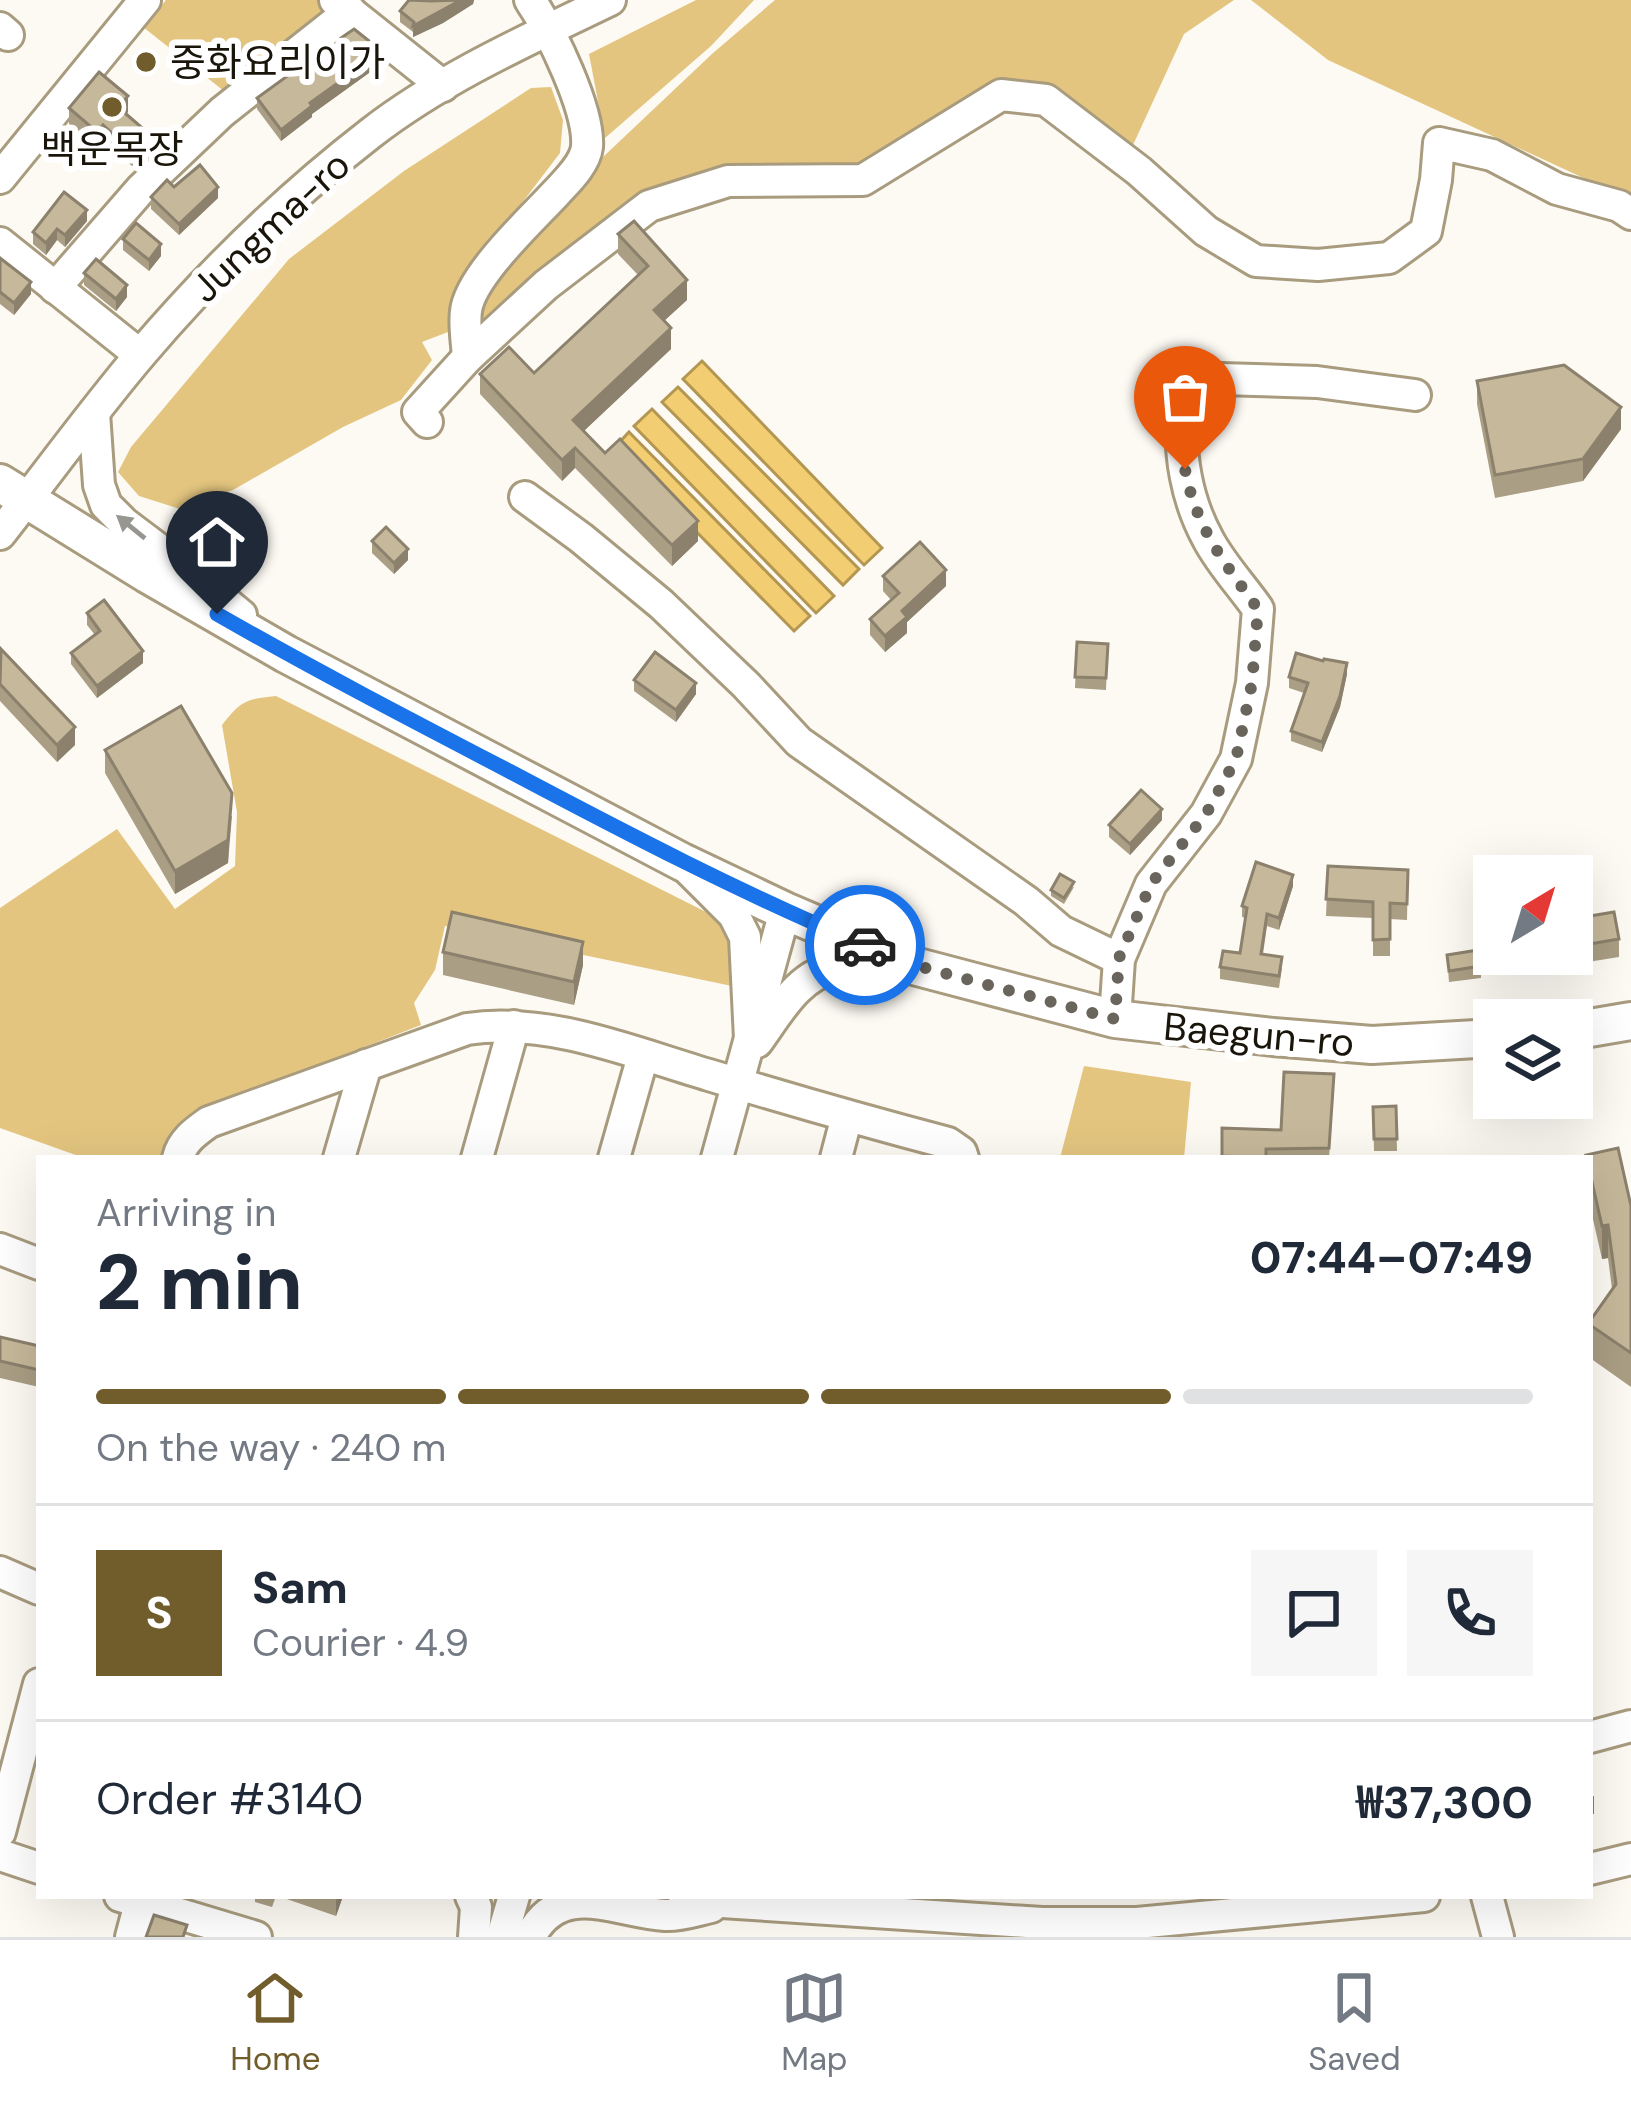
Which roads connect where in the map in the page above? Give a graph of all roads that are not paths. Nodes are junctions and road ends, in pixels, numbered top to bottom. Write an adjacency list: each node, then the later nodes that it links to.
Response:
1 (145, 0): 7 (street)
2 (530, 0): 5 (street)
3 (610, 0): 5 (street, Jungma-ro)
4 (343, 6): 6 (street); 10 (street)
5 (550, 29): 6 (street, Jungma-ro); 12 (street)
6 (443, 86): 11 (street, Jungma-ro)
7 (0, 178)
8 (1631, 214): 12 (street)
9 (0, 244): 10 (street)
10 (56, 288): 11 (street)
11 (140, 355): 14 (street, Jungma-ro)
12 (468, 357): 15 (street)
13 (1415, 394): 22 (street)
14 (94, 413): 16 (street, Jungma-ro); 19 (street, one-way to 14)
15 (427, 422)
16 (14, 491): 18 (street, Jungma-ro); 19 (main road, Baegun-ro)
17 (525, 497): 22 (street)
18 (0, 534)
19 (286, 654): 20 (main road, Baegun-ro)
20 (682, 862): 21 (main road, Baegun-ro); 28 (street)
21 (785, 911): 23 (main road, Baegun-ro); 28 (street)
22 (1119, 958): 24 (street)
23 (914, 965): 24 (main road, Baegun-ro); 28 (street)
24 (1115, 1019): 29 (main road, Baegun-ro)
25 (1631, 1022): 27 (main road)
26 (514, 1026): 30 (street); 31 (street); 36 (street)
27 (1593, 1028)
28 (750, 1039): 32 (street)
29 (1473, 1039)
30 (643, 1056): 32 (street); 37 (street)
31 (366, 1065): 34 (street); 35 (street)
32 (738, 1084): 33 (street); 38 (street)
33 (847, 1116): 39 (street); 40 (street)
34 (179, 1155)
35 (340, 1155)
36 (478, 1155)
37 (615, 1155)
38 (718, 1155)
39 (837, 1155)
40 (962, 1155)
41 (1, 1252): 42 (street)
42 (36, 1263)
43 (0, 1572): 44 (street)
44 (36, 1588)
45 (36, 1691): 46 (street)
46 (22, 1721): 49 (street)
47 (1631, 1726): 48 (street)
48 (1593, 1736)
49 (0, 1832)
50 (0, 1855): 52 (street)
51 (1631, 1859): 53 (street)
52 (36, 1867)
53 (1593, 1868)
54 (472, 1899): 63 (street)
55 (513, 1899): 64 (street)
56 (730, 1899): 60 (street); 65 (street)
57 (1392, 1899): 60 (street)
58 (1488, 1899): 66 (street)
59 (130, 1900): 61 (street); 62 (street)
60 (1042, 1919)
61 (131, 1937)
62 (256, 1937)
63 (474, 1937)
64 (502, 1937)
65 (530, 1937)
66 (1498, 1937)

